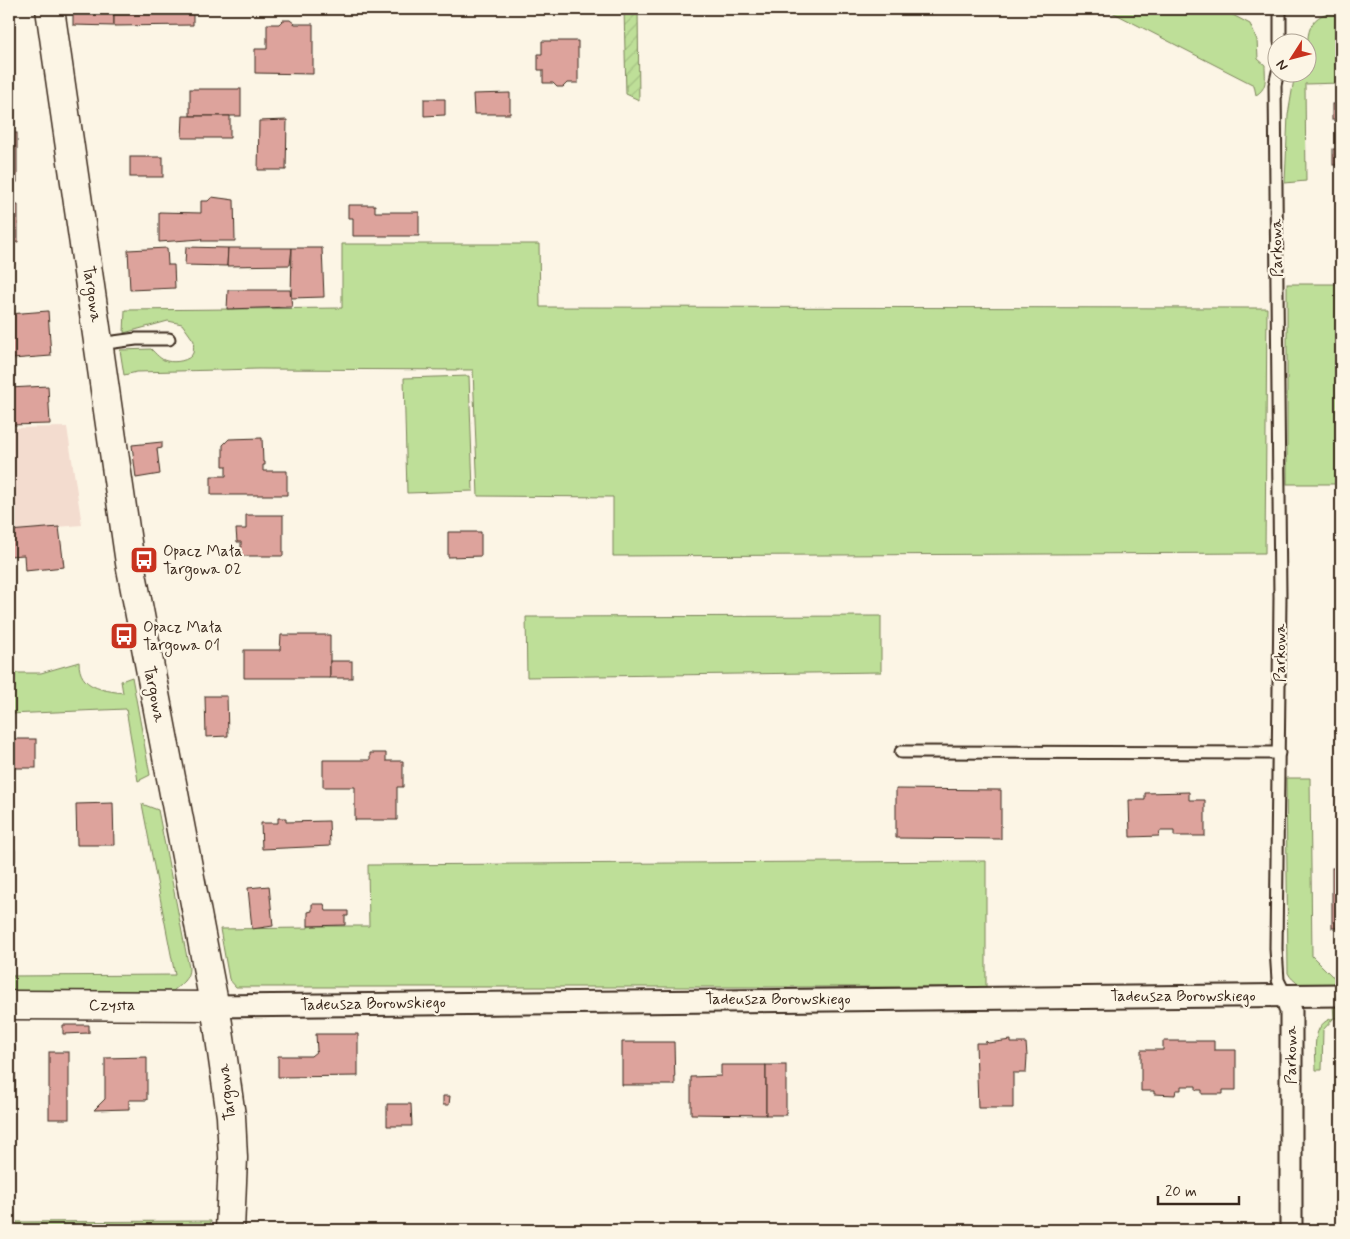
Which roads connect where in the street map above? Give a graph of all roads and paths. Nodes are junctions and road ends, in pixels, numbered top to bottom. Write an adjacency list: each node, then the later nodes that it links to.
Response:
1 (50, 9): 6 (street, Targowa)
2 (1280, 9): 3 (lane)
3 (1280, 32)
4 (1276, 82): 8 (lane, Parkowa)
5 (169, 340): 6 (lane)
6 (99, 344): 12 (street, Targowa)
7 (901, 752): 8 (lane)
8 (1279, 753): 10 (lane, Parkowa)
9 (1341, 995): 10 (street, Tadeusza Borowskiego)
10 (1286, 996): 12 (street, Tadeusza Borowskiego); 14 (street, Parkowa)
11 (9, 1006): 12 (street, Czysta)
12 (214, 1006): 13 (street, Targowa)
13 (230, 1230)
14 (1291, 1230)

